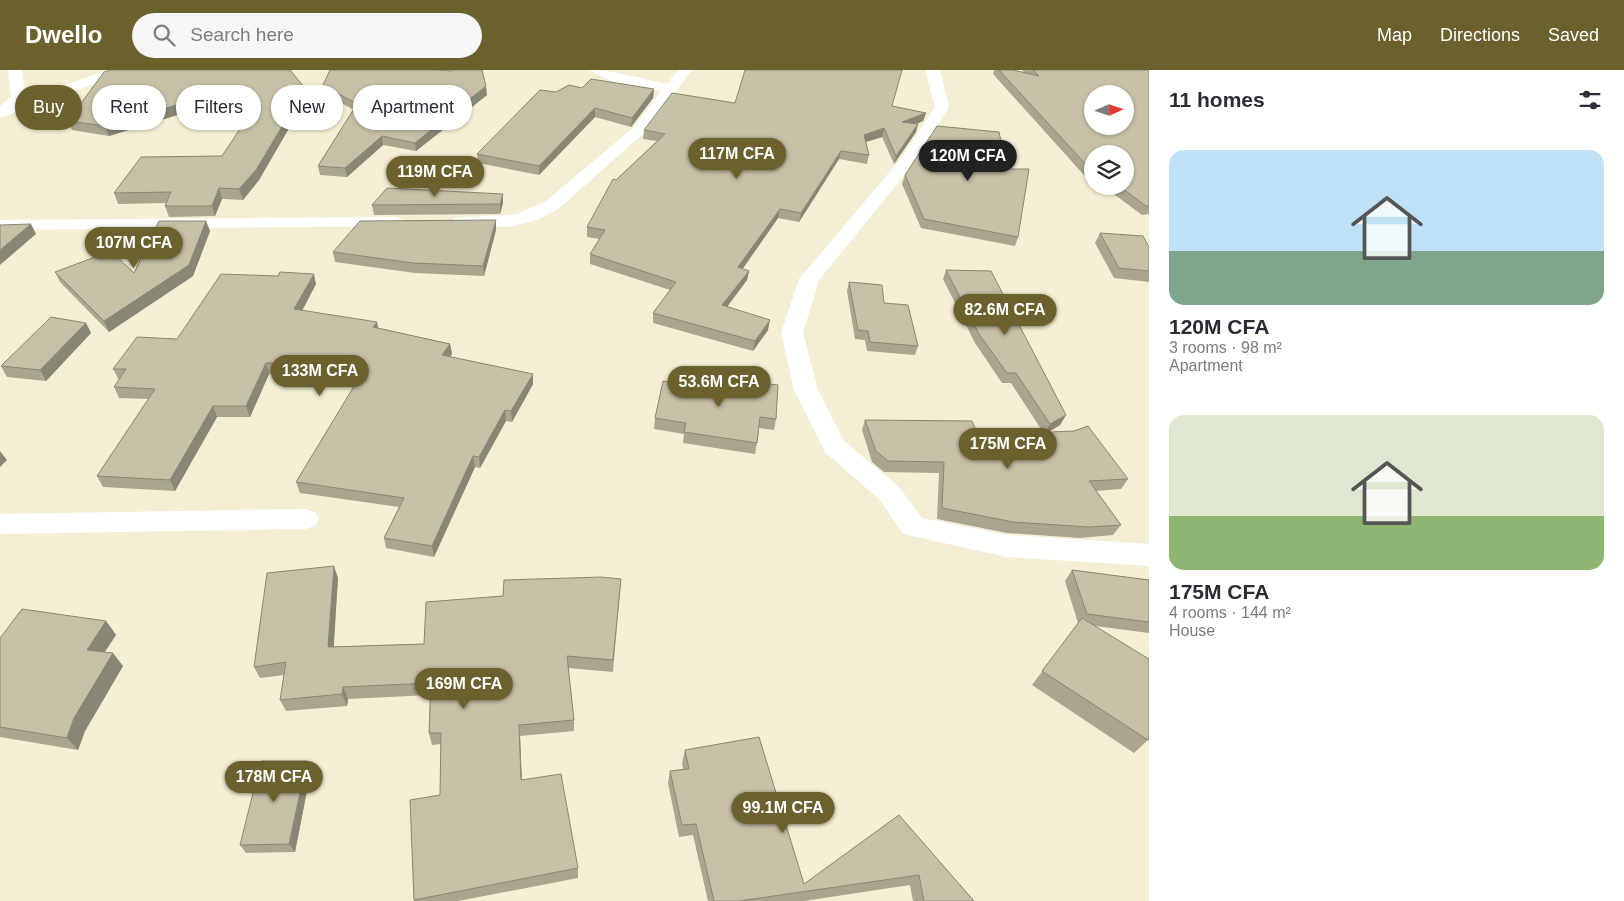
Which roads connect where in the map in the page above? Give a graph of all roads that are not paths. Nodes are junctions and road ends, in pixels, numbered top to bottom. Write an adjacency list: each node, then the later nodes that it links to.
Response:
1 (16, 70): 7 (street)
2 (120, 70): 7 (street)
3 (596, 70): 6 (street)
4 (685, 70): 6 (street)
5 (932, 70): 13 (street)
6 (671, 89): 9 (street)
7 (0, 114)
8 (414, 222): 10 (street)
9 (442, 222)
10 (0, 225)
11 (305, 519): 12 (street)
12 (0, 524)
13 (1149, 555)

